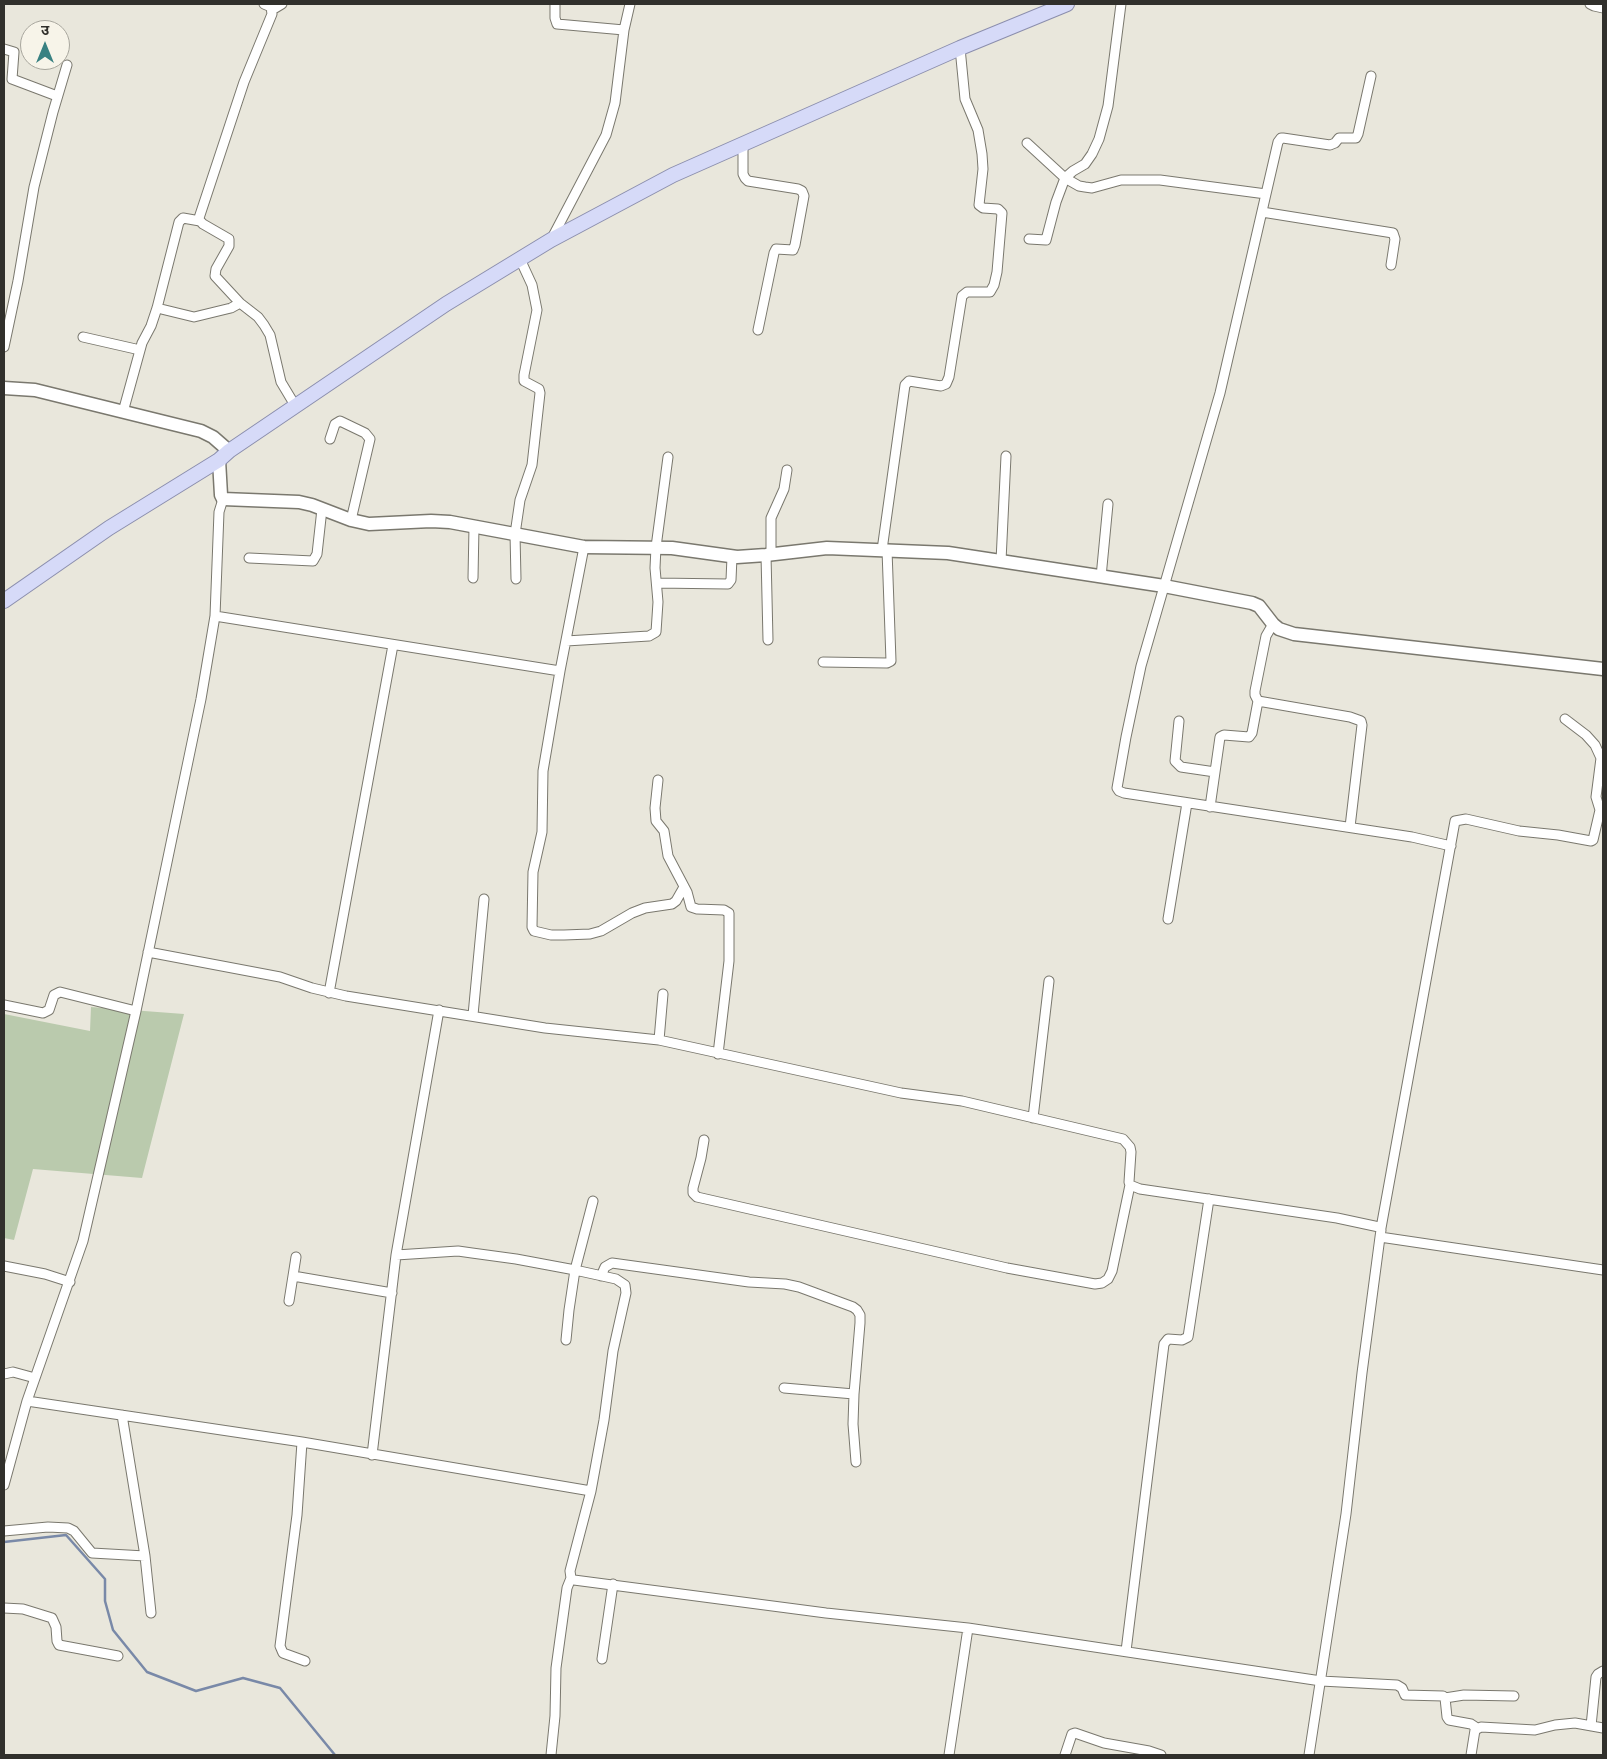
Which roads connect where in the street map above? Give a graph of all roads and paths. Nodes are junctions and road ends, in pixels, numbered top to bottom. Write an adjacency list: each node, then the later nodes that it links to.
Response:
1 (264, 4): 10 (street)
2 (282, 4): 10 (street)
3 (555, 4): 11 (street)
4 (630, 4): 11 (street)
5 (1067, 4): 8 (main road)
6 (1121, 4): 19 (street)
7 (1590, 4): 9 (street)
8 (1046, 8): 12 (main road)
9 (1603, 8)
10 (272, 10): 22 (street)
11 (624, 30): 24 (street)
12 (960, 48): 18 (main road); 49 (street)
13 (4, 49): 16 (street)
14 (65, 70): 16 (street)
15 (1371, 76): 20 (street)
16 (58, 96): 31 (street)
17 (1027, 143): 19 (street)
18 (743, 144): 24 (main road); 29 (street)
19 (1065, 178): 20 (street); 23 (street)
20 (1266, 194): 21 (street)
21 (1262, 212): 26 (street); 58 (street)
22 (200, 221): 27 (street); 28 (street)
23 (1029, 239)
24 (551, 240): 25 (main road)
25 (520, 259): 34 (main road); 46 (street)
26 (1391, 265)
27 (240, 303): 28 (street); 34 (street)
28 (157, 308): 32 (street)
29 (758, 330)
30 (83, 337): 32 (street)
31 (4, 347)
32 (140, 350): 35 (street)
33 (4, 388): 35 (street)
34 (296, 407): 37 (main road)
35 (123, 412): 37 (street)
36 (330, 439): 44 (street)
37 (224, 455): 41 (street); 59 (main road)
38 (1006, 456): 53 (street)
39 (668, 457): 48 (street)
40 (786, 470): 50 (street)
41 (222, 499): 43 (street); 60 (street)
42 (1108, 504): 54 (street)
43 (322, 509): 44 (street); 52 (street)
44 (351, 520): 45 (street)
45 (474, 526): 46 (street); 55 (street)
46 (515, 534): 47 (street); 56 (street)
47 (584, 547): 48 (street); 63 (street)
48 (656, 548): 51 (street); 57 (street)
49 (885, 550): 50 (street); 53 (street); 65 (street)
50 (769, 555): 51 (street); 62 (street)
51 (732, 557): 57 (street)
52 (249, 558)
53 (1001, 561): 54 (street)
54 (1101, 577): 58 (street)
55 (473, 578)
56 (516, 579)
57 (657, 584): 63 (street)
58 (1164, 586): 61 (street); 73 (street)
59 (4, 601)
60 (215, 616): 64 (street); 80 (street)
61 (1273, 624): 66 (street); 68 (street)
62 (768, 640)
63 (566, 641): 67 (street)
64 (393, 645): 67 (street); 82 (street)
65 (823, 662)
66 (1603, 669)
67 (560, 671): 77 (street)
68 (1258, 701): 71 (street); 75 (street)
69 (1565, 719): 76 (street)
70 (1178, 721): 71 (street)
71 (1215, 772): 74 (street)
72 (658, 780): 77 (street)
73 (1187, 803): 74 (street); 79 (street)
74 (1210, 807): 75 (street)
75 (1350, 827): 76 (street)
76 (1451, 846): 95 (street)
77 (684, 886): 89 (street)
78 (484, 899): 87 (street)
79 (1168, 919)
80 (148, 952): 82 (street); 85 (street)
81 (1049, 981): 90 (street)
82 (329, 993): 86 (street)
83 (663, 994): 88 (street)
84 (4, 1004): 85 (street)
85 (136, 1010): 103 (street)
86 (439, 1010): 87 (street); 96 (street)
87 (473, 1015): 88 (street)
88 (659, 1040): 89 (street)
89 (718, 1054): 90 (street)
90 (1033, 1118): 92 (street)
91 (704, 1140): 92 (street)
92 (1130, 1185): 93 (street)
93 (1209, 1200): 95 (street); 125 (street)
94 (593, 1201): 99 (street)
95 (1380, 1232): 100 (street); 130 (street)
96 (396, 1255): 99 (street); 104 (street)
97 (296, 1258): 101 (street)
98 (4, 1266): 103 (street)
99 (575, 1270): 102 (street); 106 (street)
100 (1603, 1270)
101 (293, 1276): 104 (street); 105 (street)
102 (601, 1276): 110 (street); 117 (street)
103 (70, 1282): 108 (street)
104 (392, 1293): 114 (street)
105 (289, 1301)
106 (566, 1340)
107 (4, 1374): 108 (street)
108 (35, 1378): 111 (street)
109 (784, 1388): 110 (street)
110 (854, 1394): 115 (street)
111 (27, 1401): 112 (street); 116 (street)
112 (122, 1415): 113 (street); 119 (street)
113 (302, 1442): 114 (street); 128 (street)
114 (372, 1455): 117 (street)
115 (856, 1462)
116 (4, 1485)
117 (591, 1491): 120 (street)
118 (4, 1531): 119 (street)
119 (145, 1556): 123 (street)
120 (571, 1578): 121 (street); 136 (street)
121 (612, 1584): 124 (street); 127 (street)
122 (4, 1608): 126 (street)
123 (151, 1613)
124 (968, 1628): 125 (street); 137 (street)
125 (1126, 1651): 130 (street)
126 (118, 1656)
127 (602, 1659)
128 (305, 1661)
129 (1603, 1671): 133 (street)
130 (1321, 1681): 132 (street); 140 (street)
131 (1514, 1696): 132 (street)
132 (1445, 1698): 134 (street)
133 (1591, 1726): 134 (street); 135 (street)
134 (1477, 1728): 141 (street)
135 (1603, 1728)
136 (551, 1755)
137 (948, 1755)
138 (1065, 1755): 139 (street)
139 (1160, 1755)
140 (1310, 1755)
141 (1471, 1755)

